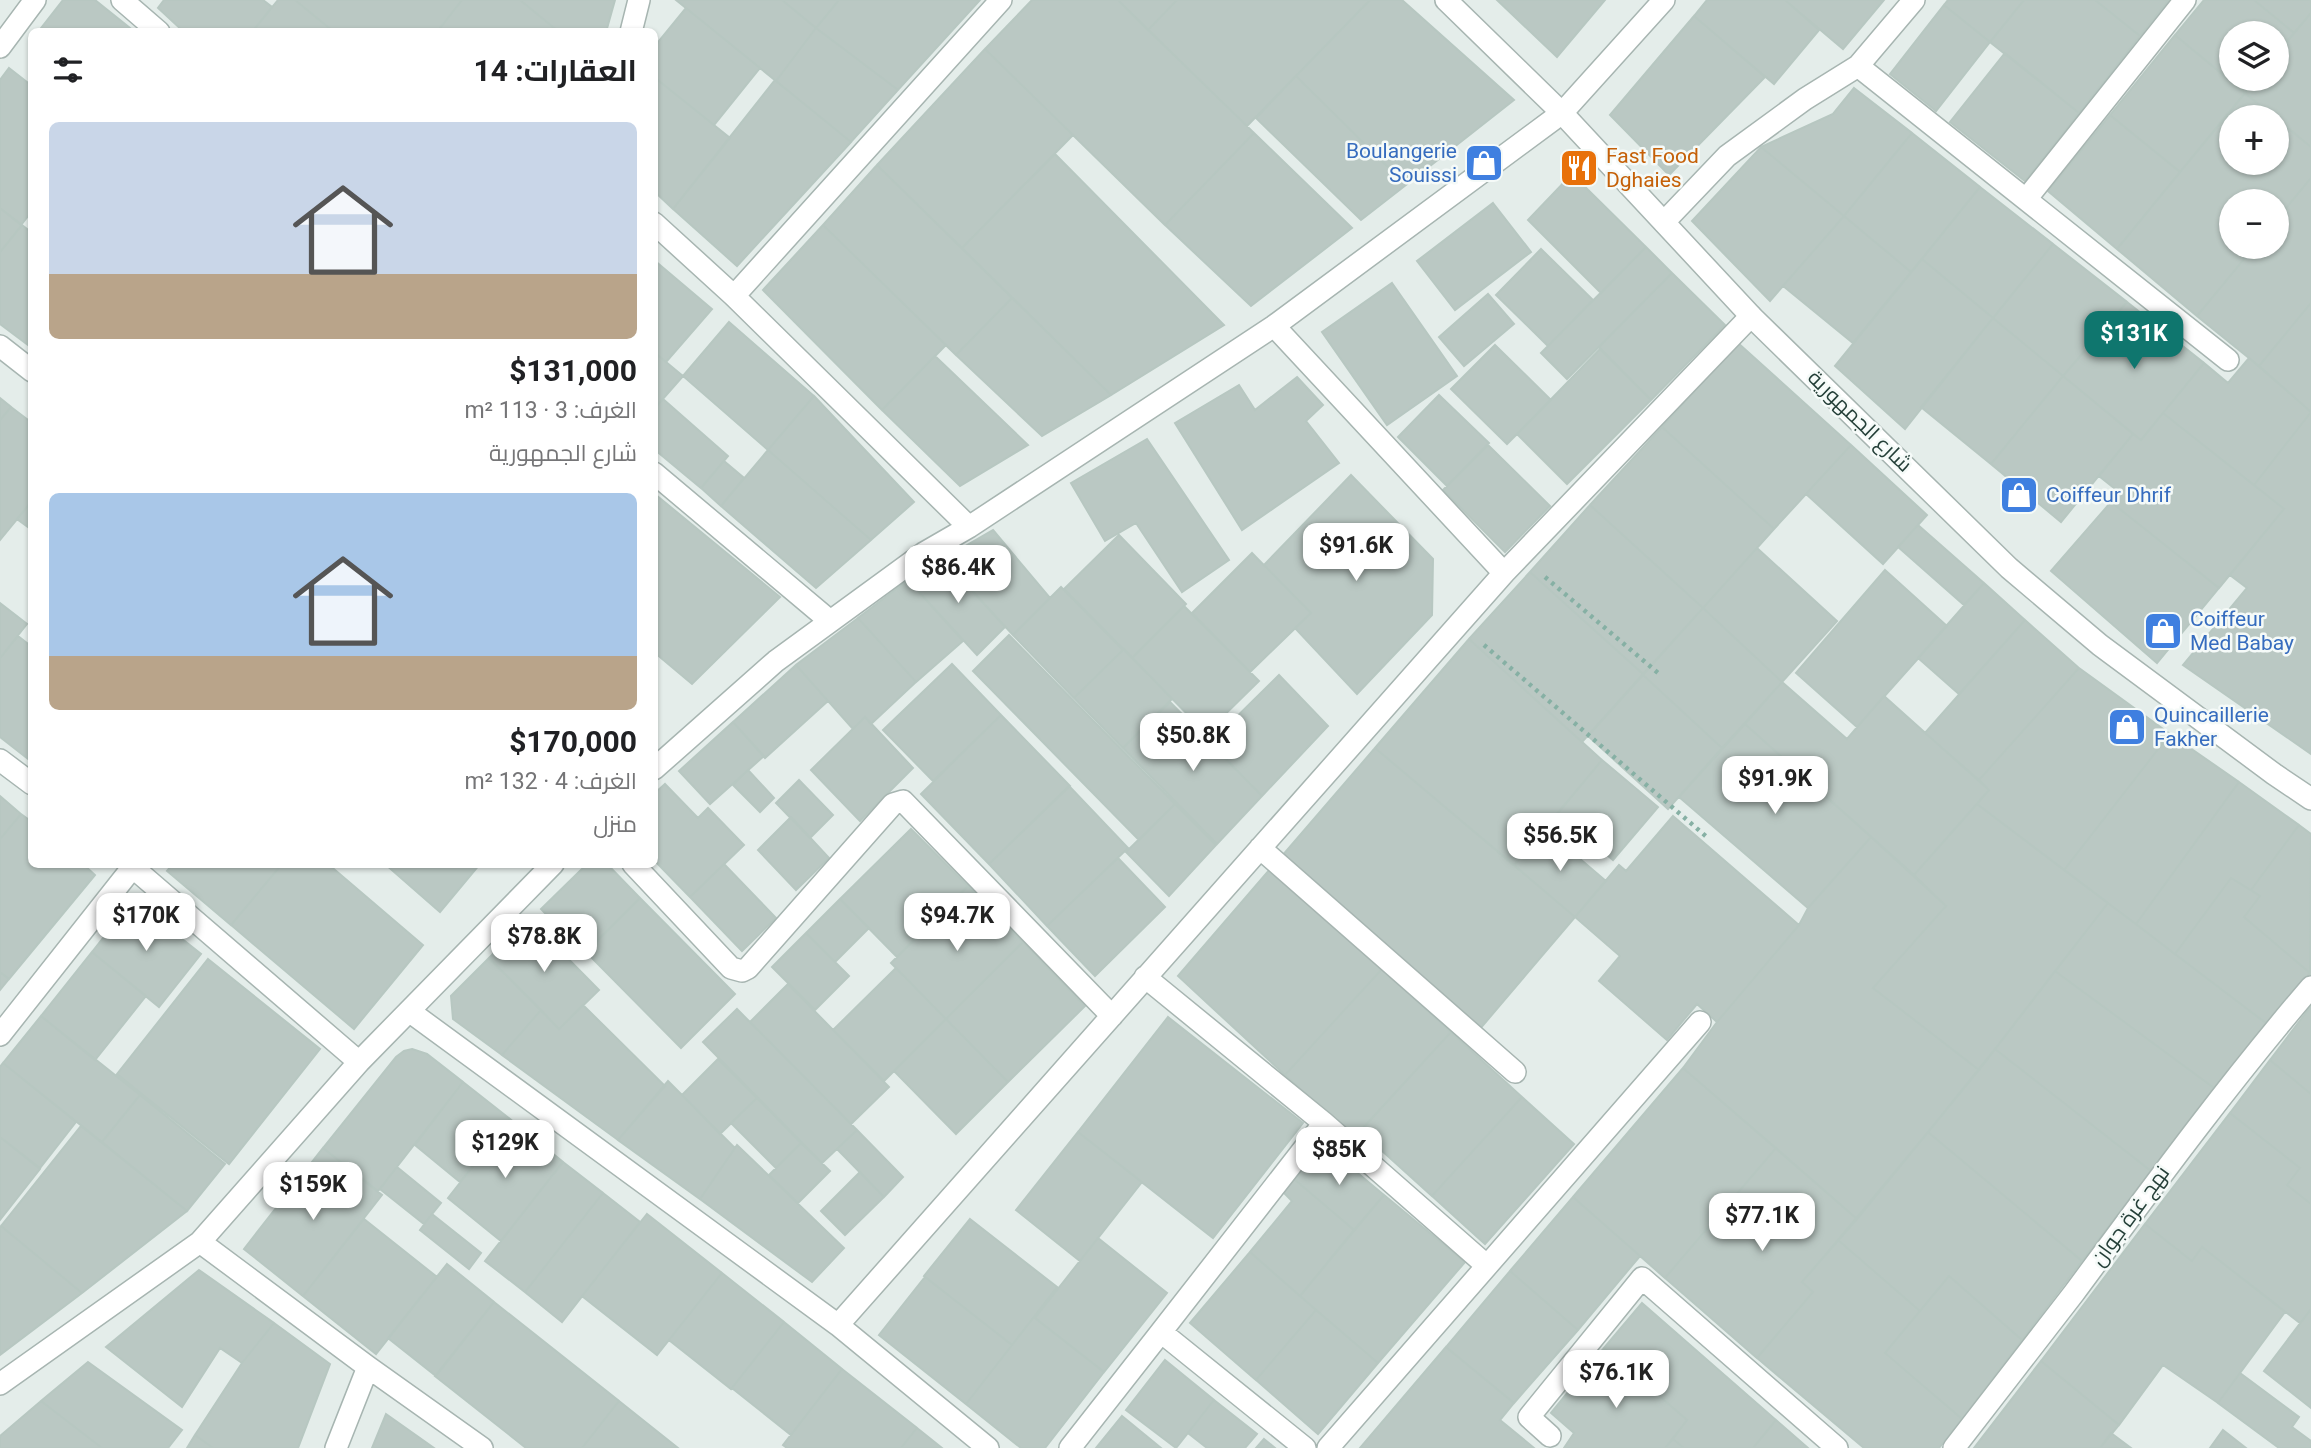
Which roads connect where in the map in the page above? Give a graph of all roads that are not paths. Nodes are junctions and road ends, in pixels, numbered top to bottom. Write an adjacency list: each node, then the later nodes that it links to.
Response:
1 (35, 0): 11 (street)
2 (122, 0): 9 (street)
3 (639, 0): 10 (street)
4 (1001, 0): 17 (street)
5 (1446, 0): 13 (street, شارع الجمهورية)
6 (1664, 0): 13 (street)
7 (1914, 0): 12 (street)
8 (2185, 0): 14 (street)
9 (154, 28)
10 (632, 28)
11 (0, 47)
12 (1858, 65): 14 (street); 15 (street)
13 (1562, 113): 15 (street, شارع الجمهورية); 19 (street)
14 (2027, 198): 21 (street)
15 (1664, 222): 18 (street, شارع الجمهورية)
16 (658, 227): 17 (street)
17 (734, 296): 24 (street)
18 (1751, 316): 25 (street); 30 (street, شارع الجمهورية)
19 (1274, 326): 24 (street); 25 (street)
20 (0, 346): 22 (street)
21 (2228, 360)
22 (28, 368)
23 (658, 475): 26 (street)
24 (969, 527): 26 (street)
25 (1504, 573): 31 (street)
26 (831, 621): 28 (street)
27 (0, 760): 29 (street)
28 (658, 765)
29 (28, 781)
30 (2311, 799)
31 (1260, 848): 36 (street); 43 (street)
32 (128, 868): 41 (street)
33 (132, 868): 42 (street)
34 (549, 868): 38 (street)
35 (637, 868): 39 (street)
36 (1145, 977): 39 (street); 44 (street)
37 (2311, 988): 59 (street, نهج غرة جوان)
38 (409, 1011): 42 (street); 47 (street)
39 (1112, 1016): 47 (street)
40 (1700, 1022): 46 (street)
41 (0, 1035)
42 (359, 1062): 45 (street)
43 (1515, 1072)
44 (1324, 1123): 46 (street); 48 (street)
45 (200, 1242): 49 (street); 50 (street)
46 (1486, 1265): 57 (street)
47 (838, 1325): 54 (street)
48 (1161, 1332): 55 (street); 56 (street)
49 (368, 1367): 52 (street); 53 (street)
50 (0, 1384)
51 (1550, 1436): 58 (street)
52 (336, 1448)
53 (482, 1448)
54 (988, 1448)
55 (1070, 1448)
56 (1305, 1448)
57 (1328, 1448)
58 (1837, 1448)
59 (1954, 1448)

